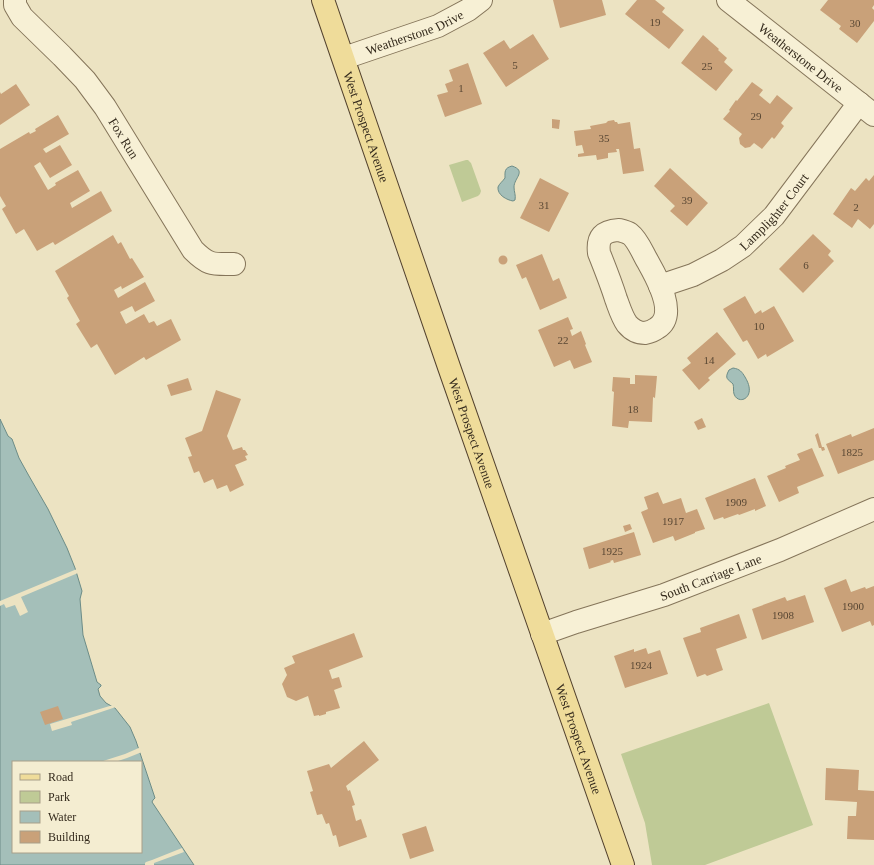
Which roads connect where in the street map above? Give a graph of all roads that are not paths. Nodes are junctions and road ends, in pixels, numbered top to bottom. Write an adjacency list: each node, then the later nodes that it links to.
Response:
1 (15, 0): 7 (street, Fox Run)
2 (324, 0): 5 (main road, West Prospect Avenue)
3 (481, 0): 5 (street, Weatherstone Drive)
4 (728, 0): 6 (street, Weatherstone Drive)
5 (344, 58): 10 (main road, West Prospect Avenue)
6 (866, 109): 8 (street, Lamplighter Court)
7 (234, 264)
8 (660, 286)
9 (874, 509): 10 (street, South Carriage Lane)
10 (542, 634): 11 (main road, West Prospect Avenue)
11 (623, 865)

